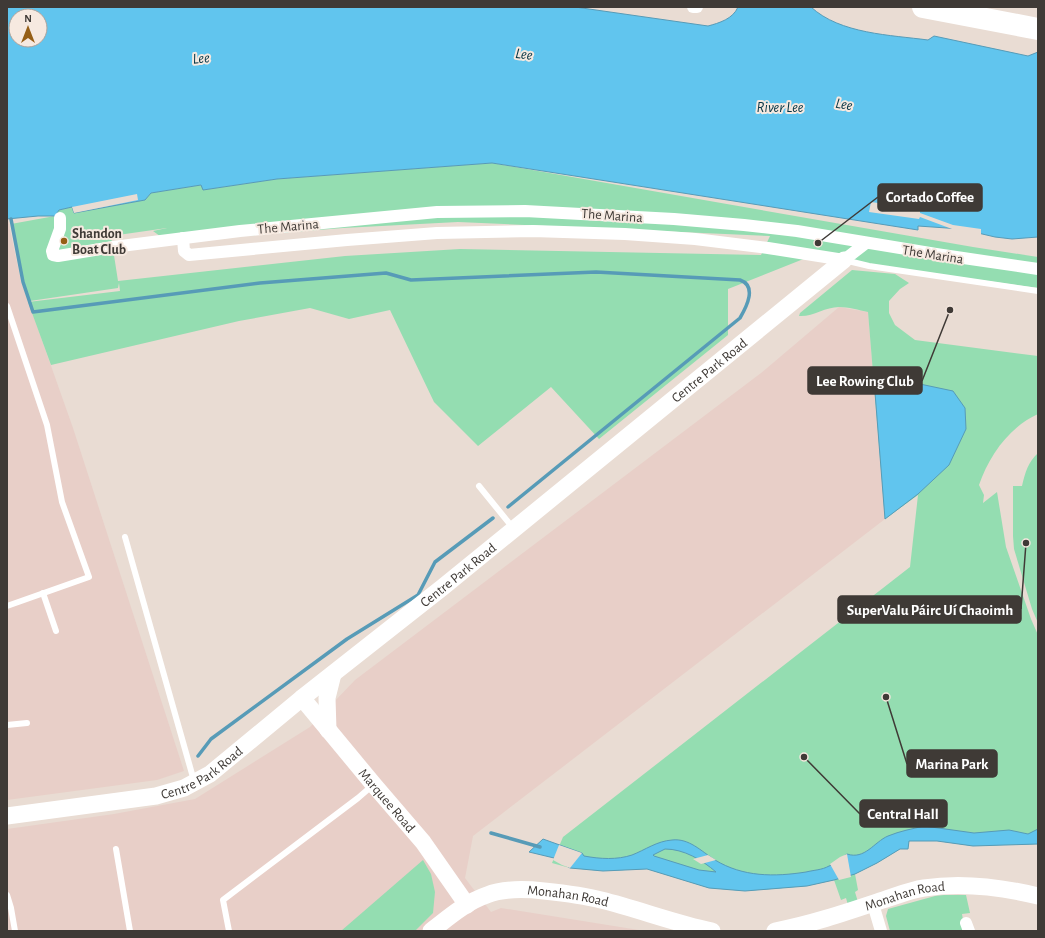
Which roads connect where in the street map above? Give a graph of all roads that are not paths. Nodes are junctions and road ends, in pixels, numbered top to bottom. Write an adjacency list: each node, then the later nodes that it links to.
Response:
1 (693, 7): 2 (street)
2 (697, 7)
3 (923, 7): 4 (highway)
4 (1038, 29)
5 (60, 218): 6 (street, The Marina)
6 (183, 238): 7 (street, The Marina); 8 (street, The Marina)
7 (866, 243): 8 (street, Centre Park Road); 9 (street, The Marina)
8 (844, 260): 10 (lane); 13 (street, Centre Park Road)
9 (1038, 269)
10 (1038, 291)
11 (7, 306): 15 (lane)
12 (479, 486): 13 (lane)
13 (514, 529): 18 (street, Centre Park Road)
14 (125, 536): 23 (lane)
15 (43, 593): 16 (lane); 17 (lane)
16 (7, 606)
17 (56, 631)
18 (333, 674): 19 (street, Centre Park Road); 22 (street)
19 (302, 698): 22 (street, Marquee Road); 23 (street, Centre Park Road)
20 (27, 723): 21 (lane)
21 (7, 725)
22 (328, 730): 24 (street, Marquee Road)
23 (194, 782): 25 (street, Centre Park Road)
24 (374, 785): 30 (street, Marquee Road); 33 (lane)
25 (7, 816)
26 (116, 849): 32 (lane)
27 (7, 895): 31 (lane)
28 (1038, 896): 29 (street, Monahan Road)
29 (873, 904): 36 (street, Monahan Road); 37 (street)
30 (467, 905): 34 (street, Monahan Road); 35 (street, Monahan Road)
31 (15, 931)
32 (130, 931)
33 (229, 931)
34 (431, 931)
35 (712, 931)
36 (775, 931)
37 (881, 931)

